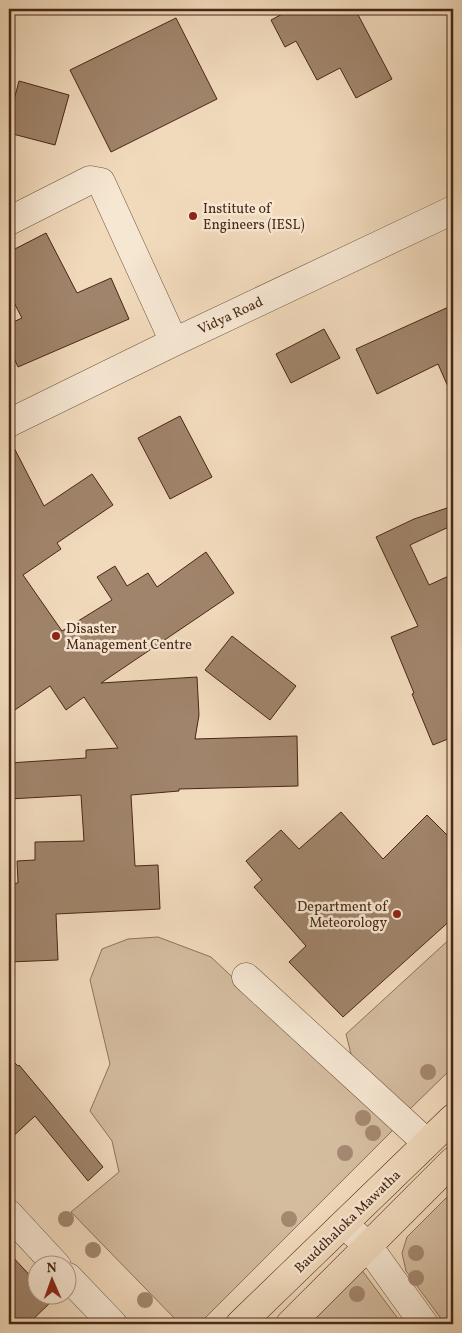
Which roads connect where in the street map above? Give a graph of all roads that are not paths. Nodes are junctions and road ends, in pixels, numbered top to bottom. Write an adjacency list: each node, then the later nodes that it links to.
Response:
1 (453, 210): 3 (street, Vidya Road)
2 (9, 221): 3 (street)
3 (174, 342): 4 (street, Vidya Road)
4 (9, 423)
5 (246, 977): 7 (street)
6 (453, 1118): 7 (main road, Bauddhaloka Mawatha)
7 (427, 1143): 10 (main road, Bauddhaloka Mawatha)
8 (453, 1161): 11 (main road)
9 (9, 1214): 12 (street)
10 (344, 1224): 11 (street); 15 (main road, Bauddhaloka Mawatha)
11 (368, 1246): 16 (main road); 17 (street)
12 (48, 1256)
13 (78, 1287): 14 (street)
14 (113, 1324)
15 (240, 1324)
16 (290, 1324)
17 (424, 1324)

